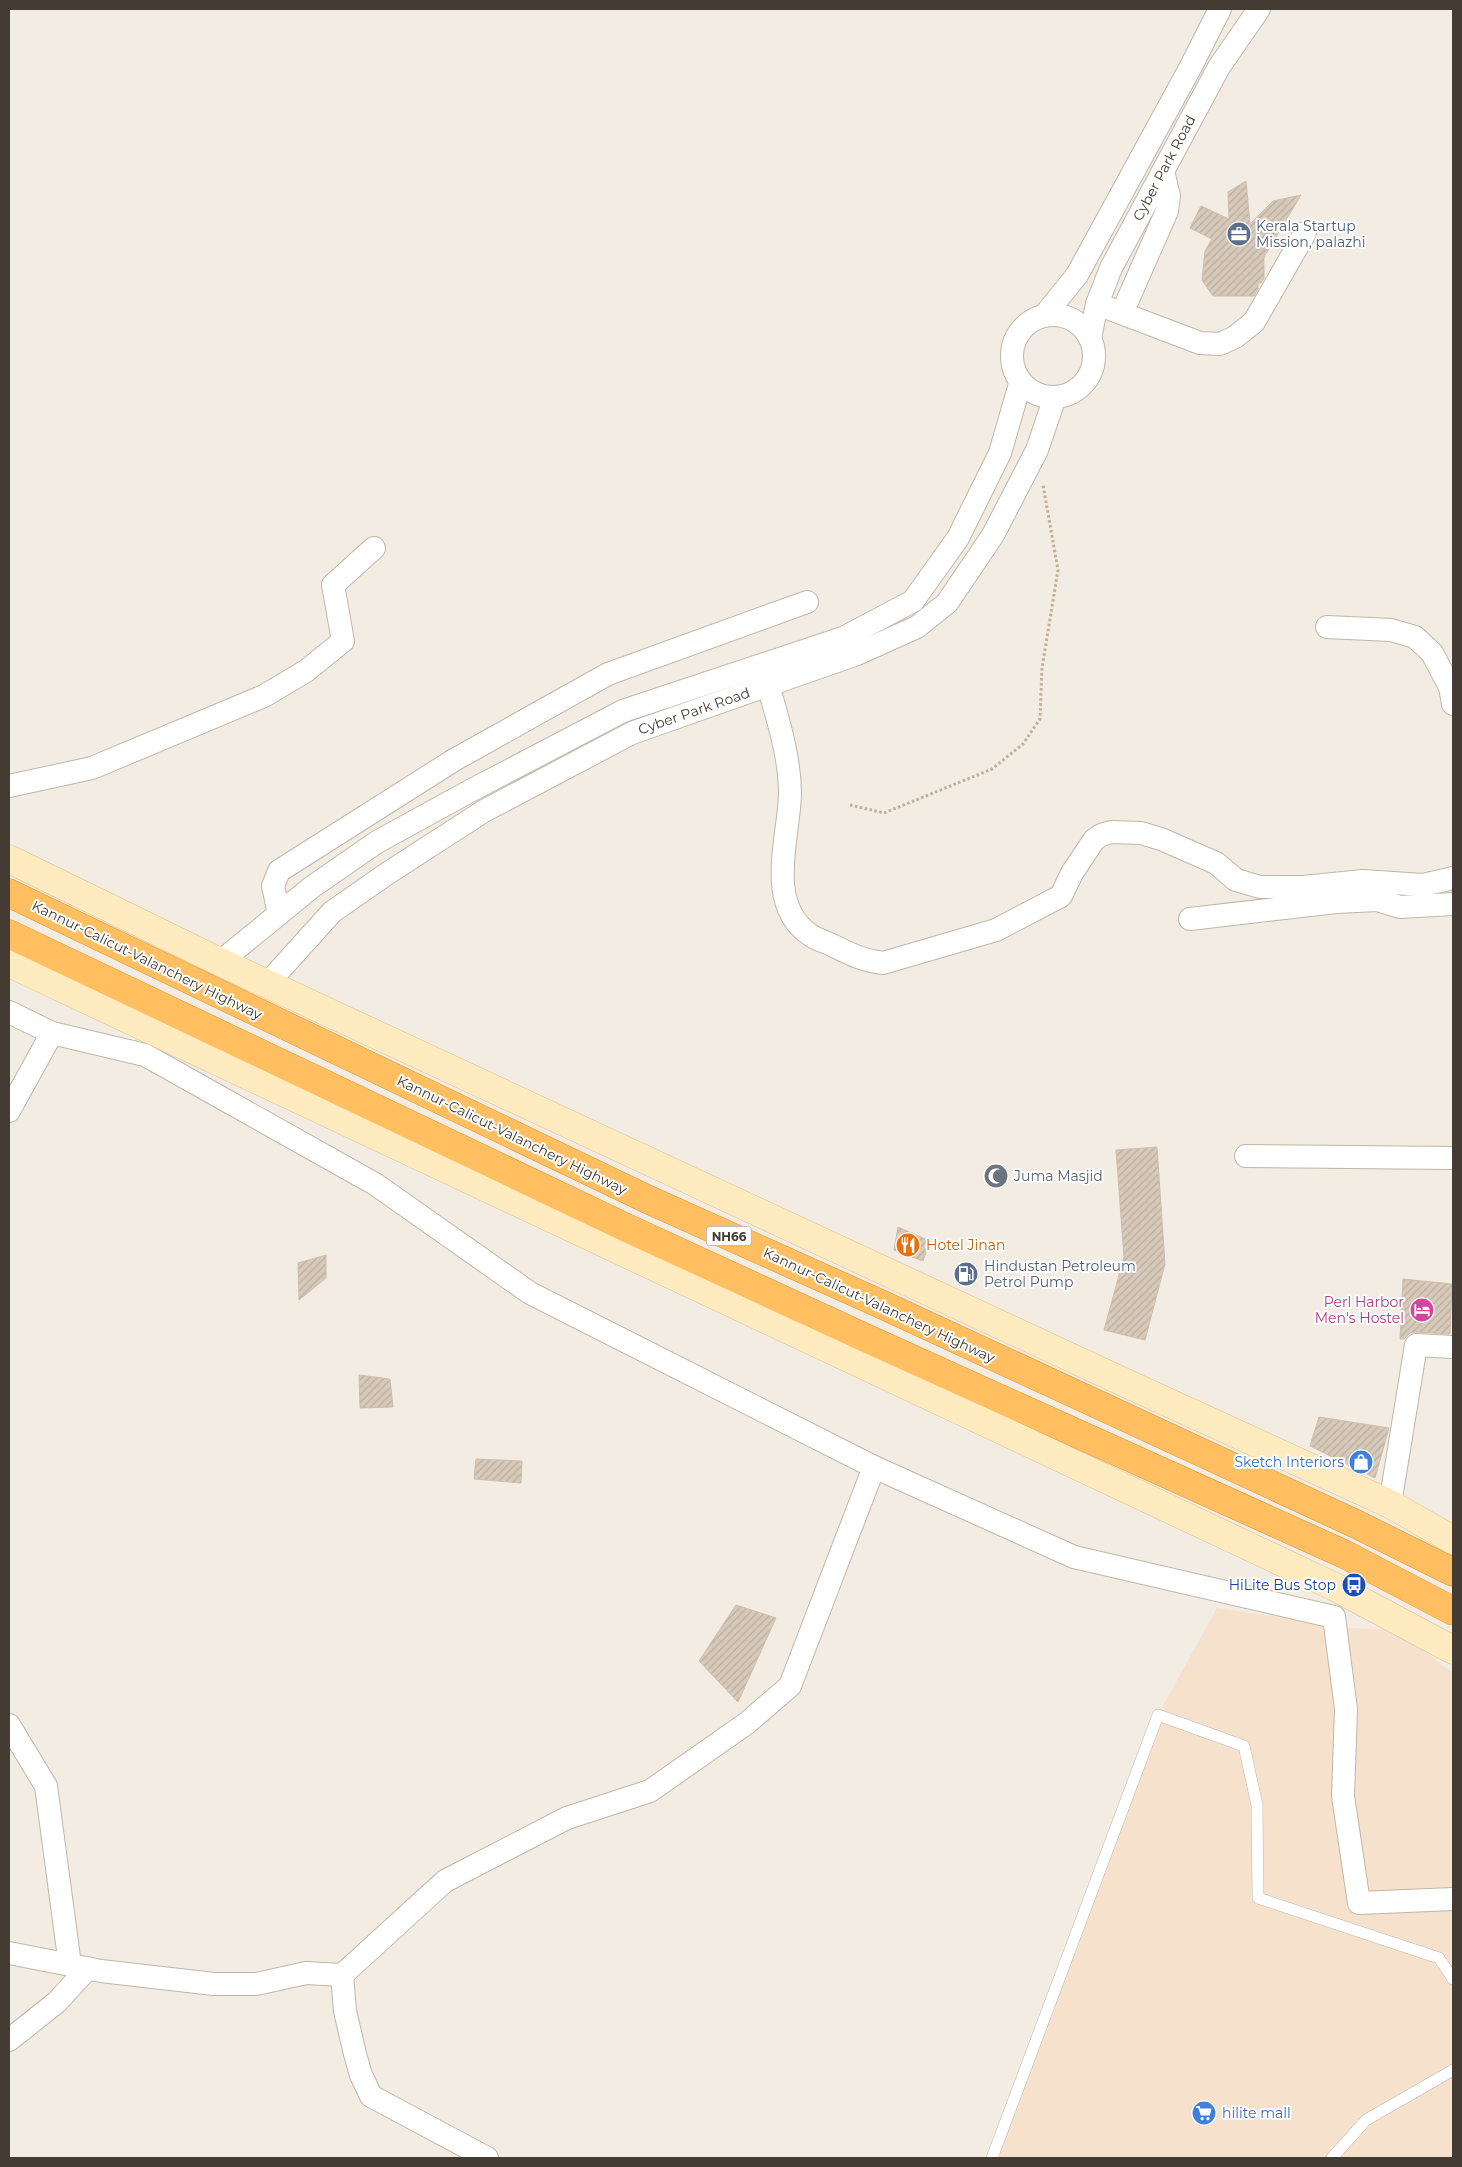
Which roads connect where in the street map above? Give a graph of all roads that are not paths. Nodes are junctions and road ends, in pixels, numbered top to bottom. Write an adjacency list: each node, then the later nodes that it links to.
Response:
1 (1220, 9): 7 (street)
2 (1259, 9): 3 (street, Cyber Park Road)
3 (1163, 171): 5 (street, Cyber Park Road); 6 (street)
4 (1305, 233): 6 (street)
5 (1097, 304): 6 (street); 8 (street, Cyber Park Road)
6 (1122, 313)
7 (1044, 316): 8 (street); 9 (street)
8 (1090, 338): 10 (street)
9 (1020, 384): 10 (street); 22 (street)
10 (1055, 397): 14 (street, Cyber Park Road)
11 (374, 548): 16 (street)
12 (807, 602): 22 (street)
13 (1327, 627): 15 (street)
14 (768, 685): 20 (street); 27 (street, Cyber Park Road)
15 (1453, 704)
16 (9, 786)
17 (9, 859): 25 (street)
18 (1453, 878): 20 (street)
19 (9, 894): 37 (highway, Kannur-Calicut-Valanchery Highway / NH66)
20 (1290, 897): 21 (street); 23 (street)
21 (1453, 904)
22 (278, 914): 25 (street)
23 (1190, 920)
24 (9, 934): 38 (highway, NH66)
25 (220, 962): 27 (street)
26 (9, 964): 39 (street)
27 (268, 983): 35 (street)
28 (9, 1012): 29 (street)
29 (52, 1033): 30 (street); 34 (street)
30 (9, 1112)
31 (1246, 1156): 32 (street)
32 (1453, 1158)
33 (1453, 1346): 35 (street)
34 (874, 1467): 41 (street); 44 (street)
35 (1390, 1504): 36 (street)
36 (1453, 1540)
37 (1453, 1572)
38 (1453, 1612)
39 (1453, 1650)
40 (9, 1725): 43 (street)
41 (1453, 1899)
42 (9, 1953): 43 (street)
43 (79, 1966): 44 (street); 46 (street)
44 (342, 1975): 48 (street)
45 (1453, 1979): 49 (lane)
46 (9, 2040)
47 (1453, 2070): 50 (lane)
48 (487, 2158)
49 (992, 2158)
50 (1332, 2158)

